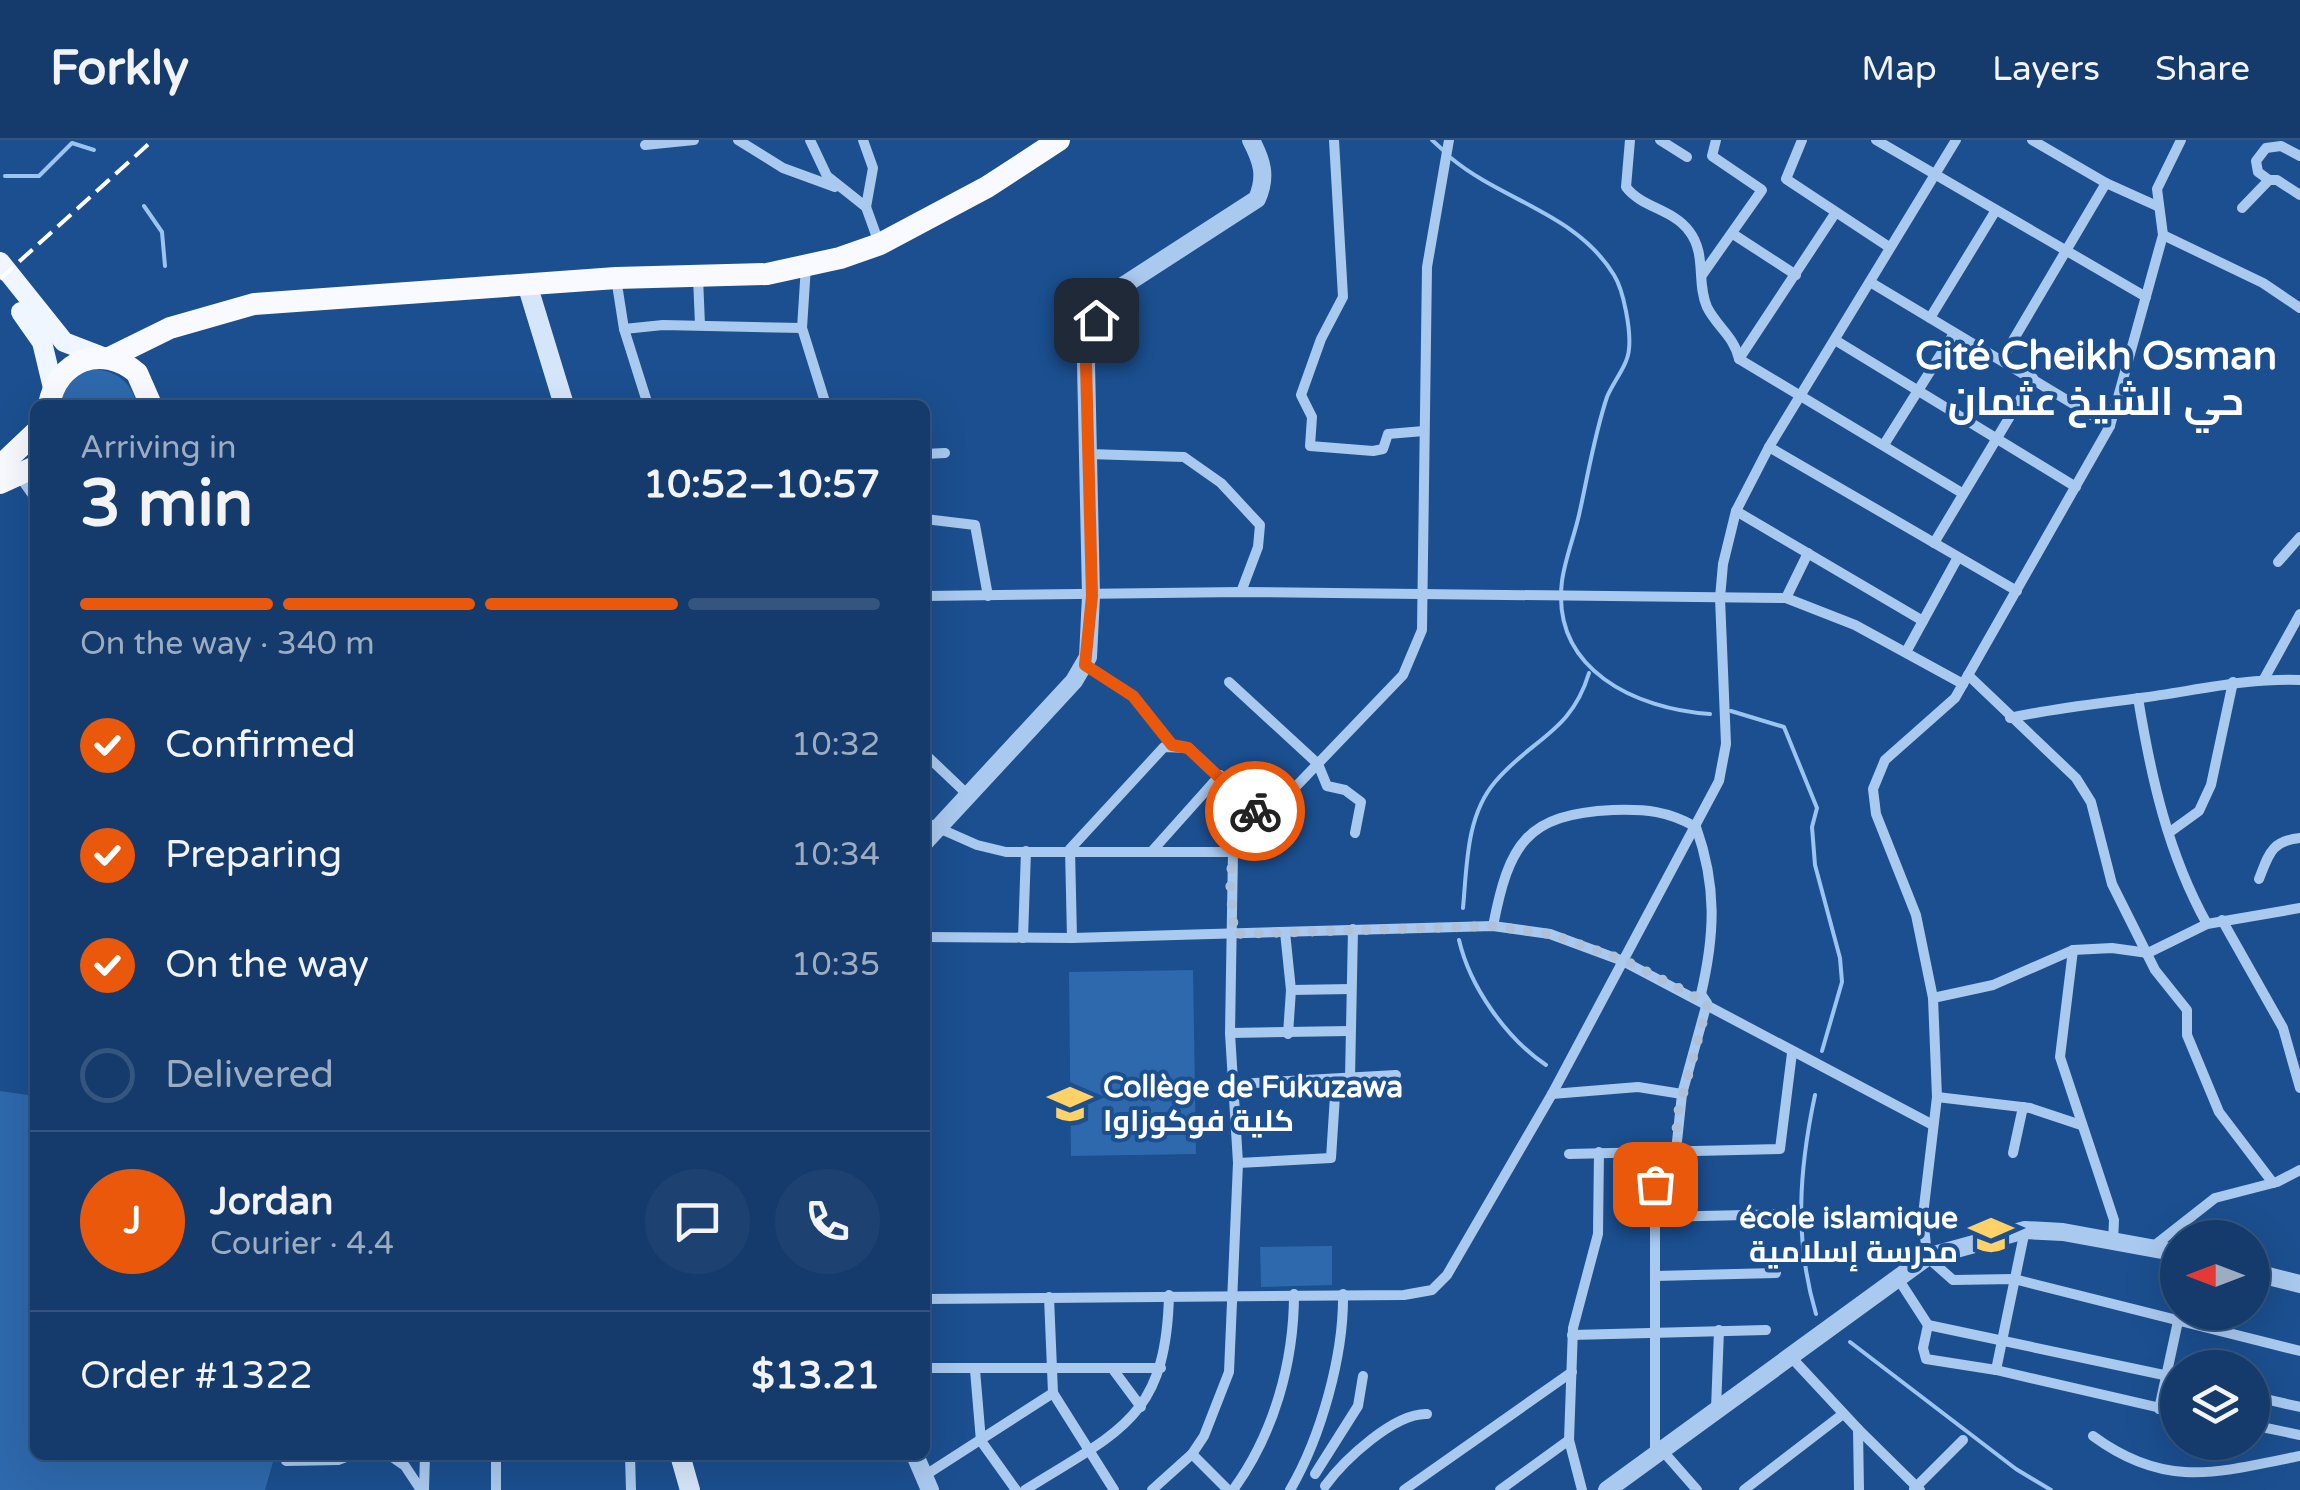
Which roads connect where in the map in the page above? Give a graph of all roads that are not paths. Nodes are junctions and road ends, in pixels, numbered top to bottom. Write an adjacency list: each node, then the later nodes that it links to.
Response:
1 (694, 140): 17 (street)
2 (738, 140): 23 (street)
3 (810, 140): 23 (street)
4 (864, 140): 26 (street)
5 (1059, 140): 32 (highway)
6 (1251, 140): 72 (street)
7 (1334, 140): 65 (street)
8 (1449, 140): 65 (street)
9 (1630, 140): 39 (street)
10 (1660, 140): 18 (street)
11 (1716, 140): 30 (street)
12 (1802, 140): 29 (street)
13 (1876, 140): 20 (street)
14 (1956, 140): 20 (street)
15 (2032, 140): 22 (street)
16 (2181, 140): 25 (street)
17 (645, 145)
18 (1687, 156)
19 (2300, 156): 21 (street)
20 (1935, 174): 28 (street); 33 (street)
21 (2269, 180): 24 (street); 27 (street)
22 (2106, 183): 25 (street); 34 (street)
23 (841, 189): 26 (street)
24 (2300, 196)
25 (2158, 206): 31 (street)
26 (866, 207): 32 (street)
27 (2242, 208)
28 (1996, 210): 34 (street); 46 (street)
29 (1834, 215): 33 (street); 37 (street)
30 (1733, 234): 37 (street); 39 (street)
31 (2163, 235): 44 (street); 45 (street)
32 (880, 244): 36 (highway)
33 (1889, 247): 42 (street)
34 (2065, 251): 44 (street); 55 (street)
35 (0, 262): 53 (main road)
36 (806, 264): 38 (highway); 49 (street)
37 (1796, 274): 54 (street)
38 (698, 276): 40 (highway); 47 (street)
39 (1701, 276): 54 (street)
40 (616, 278): 43 (highway); 50 (street)
41 (0, 282): 59 (main road)
42 (1870, 282): 46 (street); 52 (street)
43 (527, 284): 48 (highway); 61 (main road)
44 (2146, 297): 64 (street)
45 (2300, 308)
46 (1930, 318): 51 (street)
47 (700, 325): 49 (street); 50 (street)
48 (170, 328): 53 (highway); 60 (highway)
49 (802, 328): 63 (street)
50 (624, 329): 62 (street)
51 (1954, 335): 55 (street); 57 (street)
52 (1835, 340): 57 (street); 58 (street)
53 (106, 357): 59 (highway); 60 (highway)
54 (1739, 359): 58 (street)
55 (2002, 359): 56 (street)
56 (2033, 378): 64 (street); 66 (street)
57 (1918, 390): 66 (street); 68 (street)
58 (1801, 396): 68 (street); 69 (street)
59 (51, 397)
60 (150, 398)
61 (562, 400)
62 (646, 400)
63 (824, 400)
64 (2110, 426): 74 (street)
65 (1424, 432): 86 (street)
66 (1998, 440): 74 (street); 76 (street)
67 (30, 442): 73 (highway)
68 (1884, 443): 76 (street)
69 (1769, 447): 77 (street); 80 (street)
70 (945, 453): 71 (street)
71 (930, 454)
72 (1088, 454): 85 (street); 89 (street)
73 (13, 472): 75 (street)
74 (2076, 487): 84 (street)
75 (30, 492)
76 (1962, 494): 80 (street)
77 (1736, 511): 81 (street); 90 (street)
78 (930, 519): 88 (street)
79 (2300, 537): 83 (street)
80 (1934, 543): 82 (street)
81 (1808, 553): 91 (street); 93 (street)
82 (1957, 559): 84 (street); 93 (street)
83 (2278, 562)
84 (2017, 591): 97 (street)
85 (1241, 592): 86 (street); 89 (street)
86 (1426, 594): 90 (street); 105 (street)
87 (930, 596): 88 (street)
88 (988, 596): 89 (street)
89 (1092, 596): 95 (street)
90 (1720, 598): 91 (street); 109 (street)
91 (1786, 598): 94 (street)
92 (2300, 614): 96 (street)
93 (1922, 621): 94 (street)
94 (1906, 652): 97 (street)
95 (1085, 665): 103 (street); 107 (street)
96 (2264, 679): 98 (street); 100 (street)
97 (1965, 680): 102 (street); 135 (street)
98 (2300, 680)
99 (1228, 682): 105 (street)
100 (2233, 682): 101 (street); 112 (street)
101 (2138, 698): 102 (street); 112 (street)
102 (2010, 718): 131 (street)
103 (1172, 745): 106 (street); 115 (street)
104 (930, 759): 107 (street)
105 (1318, 764): 108 (street); 113 (street)
106 (1220, 776): 108 (street); 116 (street)
107 (968, 795): 110 (street)
108 (1264, 820): 118 (street)
109 (1696, 827): 123 (street); 132 (street); 136 (street)
110 (930, 830)
111 (930, 831): 117 (street)
112 (2170, 832): 122 (street)
113 (1355, 834)
114 (2300, 838): 119 (street)
115 (1070, 849): 116 (street); 117 (street); 129 (street)
116 (1153, 850): 118 (street)
117 (1026, 852): 128 (street)
118 (1233, 852): 126 (street)
119 (2259, 879)
120 (2300, 908): 121 (street)
121 (2222, 920): 122 (street); 145 (street)
122 (2207, 924): 131 (street)
123 (1493, 926): 124 (street); 132 (street)
124 (1353, 929): 125 (street); 134 (street)
125 (1286, 932): 126 (street); 133 (street)
126 (1234, 934): 129 (street); 138 (street)
127 (930, 937): 128 (street)
128 (1022, 938): 129 (street)
129 (1072, 938)
130 (2074, 950): 131 (street); 135 (street); 151 (street)
131 (2148, 952): 159 (street)
132 (1624, 960): 136 (street); 146 (street)
133 (1291, 990): 134 (street); 139 (street)
134 (1351, 990): 137 (street)
135 (1932, 998): 148 (street)
136 (1708, 1003): 140 (street); 147 (street)
137 (1350, 1031): 139 (street); 142 (street)
138 (1230, 1033): 139 (street); 144 (street)
139 (1288, 1034)
140 (1792, 1053): 150 (street); 153 (street)
141 (1396, 1075): 142 (street)
142 (1350, 1078): 143 (street)
143 (1336, 1080): 144 (street); 157 (street)
144 (1237, 1084): 157 (street)
145 (2300, 1088)
146 (1552, 1094): 147 (street); 175 (street)
147 (1682, 1094): 153 (street)
148 (1937, 1096): 149 (street); 150 (street)
149 (2023, 1107): 151 (street); 155 (street)
150 (1931, 1124): 166 (street)
151 (2082, 1125): 163 (street)
152 (1655, 1151): 153 (street); 154 (street); 161 (street)
153 (1676, 1151)
154 (1599, 1152): 156 (street); 185 (street)
155 (2013, 1153)
156 (1568, 1154)
157 (1238, 1163): 173 (street)
158 (2300, 1170): 159 (street)
159 (2273, 1183): 164 (street)
160 (1792, 1214): 161 (street)
161 (1655, 1217): 168 (street)
162 (2025, 1230): 163 (street); 166 (street); 171 (street)
163 (2113, 1242): 164 (street)
164 (2148, 1250): 165 (street)
165 (2160, 1251)
166 (1927, 1257): 169 (street); 171 (street)
167 (1776, 1273): 168 (street)
168 (1655, 1276): 184 (street)
169 (1896, 1276): 180 (street); 188 (street)
170 (2270, 1276): 172 (street)
171 (2014, 1279): 179 (street); 186 (street)
172 (2300, 1284)
173 (1235, 1294): 174 (street); 176 (street); 215 (street)
174 (1294, 1294): 175 (street); 238 (street)
175 (1343, 1294): 225 (street)
176 (1169, 1295): 177 (street); 192 (street)
177 (1049, 1297): 178 (street); 190 (street)
178 (930, 1299)
179 (2160, 1314)
180 (1928, 1325): 186 (street); 194 (street)
181 (1719, 1330): 182 (street); 184 (street); 203 (street)
182 (1766, 1330)
183 (2221, 1330): 187 (street)
184 (1655, 1334): 185 (street); 214 (street)
185 (1572, 1335): 195 (street)
186 (2002, 1340): 194 (street); 196 (street)
187 (2300, 1352)
188 (1790, 1356): 203 (street); 205 (street)
189 (930, 1368): 193 (street)
190 (1049, 1368): 191 (street); 193 (street); 198 (street)
191 (1112, 1368): 192 (street); 200 (street)
192 (1160, 1368): 200 (street)
193 (975, 1370): 212 (street)
194 (1996, 1370): 202 (street)
195 (1572, 1372): 210 (street); 240 (street)
196 (2160, 1374)
197 (1363, 1376): 226 (street)
198 (1053, 1393): 212 (street); 213 (street)
199 (2270, 1400): 201 (street)
200 (1141, 1407): 213 (street)
201 (2300, 1407)
202 (2159, 1409)
203 (1716, 1410): 214 (street)
204 (1427, 1414): 228 (street)
205 (1844, 1414): 206 (street); 245 (street)
206 (1858, 1429): 229 (street); 246 (street)
207 (2270, 1429): 208 (street)
208 (2300, 1435)
209 (2093, 1436): 216 (street)
210 (1569, 1440): 241 (street); 242 (street)
211 (1963, 1440): 229 (street)
212 (981, 1441): 227 (street); 234 (street)
213 (1088, 1450): 235 (street); 236 (street)
214 (1658, 1451): 243 (street); 244 (street)
215 (1192, 1454): 237 (street); 238 (street)
216 (2300, 1456)
217 (338, 1460): 224 (street)
218 (396, 1460): 230 (street)
219 (425, 1460): 230 (street)
220 (496, 1460): 231 (street)
221 (630, 1460): 232 (street)
222 (681, 1460): 233 (main road)
223 (917, 1460): 227 (street)
224 (286, 1461)
225 (1302, 1470): 226 (street); 239 (street)
226 (1315, 1474): 228 (street)
227 (925, 1486)
228 (1327, 1488)
229 (1916, 1489)
230 (423, 1490)
231 (496, 1490)
232 (631, 1490)
233 (690, 1490)
234 (1016, 1490)
235 (1025, 1490)
236 (1114, 1490)
237 (1152, 1490)
238 (1230, 1490)
239 (1290, 1490)
240 (1404, 1490)
241 (1500, 1490)
242 (1582, 1490)
243 (1608, 1490)
244 (1697, 1490)
245 (1744, 1490)
246 (1859, 1490)

